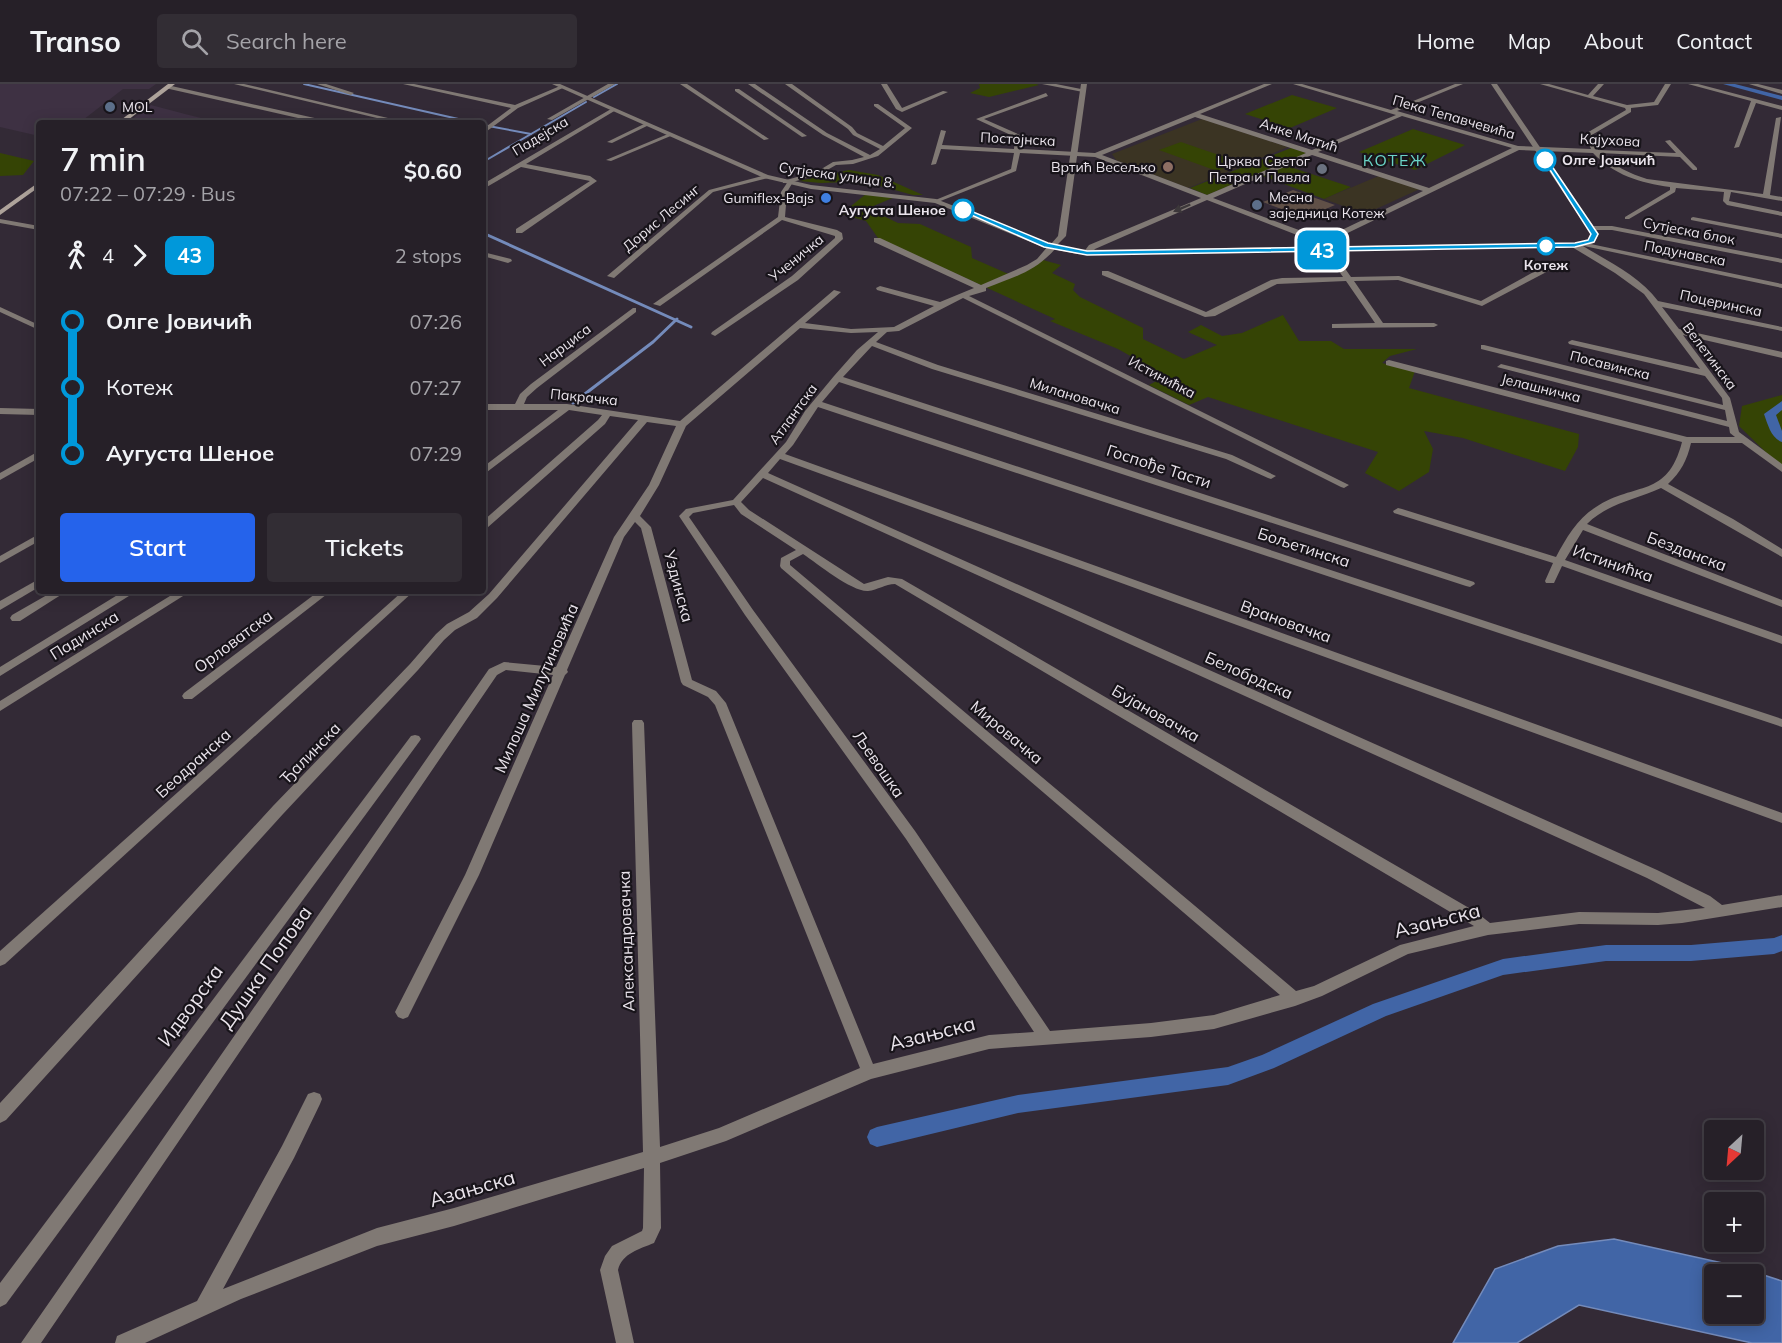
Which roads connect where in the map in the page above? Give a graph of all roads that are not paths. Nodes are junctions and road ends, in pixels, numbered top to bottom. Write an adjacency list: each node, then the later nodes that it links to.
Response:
1 (237, 84): 46 (street)
2 (320, 84): 27 (street)
3 (406, 84): 33 (street)
4 (555, 84): 22 (street, Сутјеска улица 8.)
5 (612, 84): 30 (street)
6 (622, 84): 30 (street)
7 (683, 84): 53 (street)
8 (751, 84): 35 (street)
9 (788, 84): 59 (street)
10 (884, 84): 25 (street)
11 (1045, 84): 23 (street)
12 (1269, 84): 41 (street)
13 (1296, 84): 39 (street, Пека Тепавчевића)
14 (1460, 84): 39 (street)
15 (1494, 84): 60 (street)
16 (1543, 84): 29 (street)
17 (1601, 84): 29 (street)
18 (1668, 84): 34 (street)
19 (1691, 84): 31 (street)
20 (1752, 84): 26 (street)
21 (168, 85): 43 (main road); 44 (main road); 45 (street)
22 (562, 87): 30 (street, Сутјеска улица 8.); 33 (street)
23 (1083, 87): 64 (street)
24 (737, 90): 38 (street)
25 (945, 92)
26 (1782, 92)
27 (351, 93)
28 (1046, 94): 61 (street)
29 (1589, 97): 34 (street)
30 (590, 100): 37 (street, Сутјеска улица 8.); 47 (street)
31 (1754, 100): 36 (street); 57 (street)
32 (876, 105): 59 (street)
33 (516, 107): 49 (street)
34 (1627, 107): 63 (street)
35 (786, 108): 38 (street); 67 (street)
36 (1782, 108)
37 (613, 110): 48 (street, Сутјеска улица 8.); 70 (street, Падејска)
38 (768, 111): 52 (street)
39 (1393, 111): 40 (street, Пека Тепавчевића)
40 (1402, 114): 58 (street, Пека Тепавчевића); 62 (street)
41 (1196, 115): 62 (street, Анке Матић); 65 (street)
42 (1779, 118): 80 (street)
43 (116, 120)
44 (124, 120)
45 (315, 120)
46 (393, 120)
47 (550, 120)
48 (646, 125): 51 (street, Сутјеска улица 8.); 55 (street)
49 (486, 129)
50 (943, 131): 56 (street)
51 (670, 135): 68 (street); 72 (street, Сутјеска улица 8.)
52 (804, 136)
53 (766, 139)
54 (1668, 141): 66 (street)
55 (610, 142)
56 (938, 147): 61 (street, Постојнска); 69 (street)
57 (1736, 147)
58 (1518, 148): 60 (street, Пека Тепавчевића); 79 (street)
59 (885, 149): 67 (street)
60 (1537, 149): 63 (street, Кајухова); 92 (street)
61 (1018, 152): 64 (street, Постојнска); 83 (street)
62 (1314, 152): 79 (street, Анке Матић); 81 (street)
63 (1596, 152): 66 (street, Кајухова); 77 (street)
64 (1074, 154): 65 (street, Постојнска); 98 (street)
65 (1096, 156): 81 (street)
66 (1682, 156): 71 (street)
67 (870, 157): 74 (street)
68 (609, 160)
69 (933, 164)
70 (520, 165): 75 (street, Падејска); 93 (street)
71 (1695, 170)
72 (766, 177): 74 (street, Сутјеска улица 8.); 106 (street, Дорис Лесинг)
73 (36, 180): 84 (main road)
74 (788, 183): 83 (street, Сутјеска улица 8.); 87 (street)
75 (486, 185)
76 (36, 186): 85 (main road)
77 (1673, 186): 78 (street); 88 (street)
78 (1728, 190): 80 (street); 86 (street)
79 (1430, 191): 96 (street)
80 (1766, 196): 82 (street)
81 (1206, 198): 96 (street); 100 (street, one-way to 100)
82 (1782, 199)
83 (936, 201): 98 (street, Подунавска)
84 (0, 206)
85 (0, 213)
86 (1782, 214)
87 (781, 218): 114 (street); 126 (street, Ученичка)
88 (1627, 218)
89 (1693, 219): 94 (street)
90 (0, 221): 91 (street)
91 (36, 227)
92 (1591, 228): 97 (street); 103 (street, Сутјеска блок)
93 (519, 231)
94 (1782, 236)
95 (878, 240): 110 (street)
96 (1323, 242): 99 (street)
97 (1579, 245): 99 (street, Подунавска); 108 (street, Подунавска); 113 (street, Велетинска)
98 (1052, 247): 100 (street, Подунавска); 110 (street)
99 (1328, 250): 100 (street, Подунавска); 107 (street)
100 (1087, 253)
101 (486, 255): 102 (street)
102 (508, 261)
103 (1782, 261)
104 (1553, 265): 107 (street)
105 (1105, 273): 107 (street)
106 (611, 276)
107 (1347, 278): 121 (street)
108 (1782, 286)
109 (880, 288): 115 (street)
110 (983, 289): 112 (street)
111 (837, 292): 118 (street)
112 (966, 297): 115 (street); 156 (street, Истинићка)
113 (1654, 303): 123 (street, Поцеринска); 125 (street, Велетинска)
114 (657, 304)
115 (941, 305): 124 (street)
116 (0, 309): 122 (street)
117 (633, 310): 136 (street, Нарциса)
118 (799, 325): 124 (street); 144 (street)
119 (1434, 325): 121 (street)
120 (1335, 326): 121 (street)
121 (1382, 326)
122 (36, 327)
123 (1782, 329)
124 (883, 332): 128 (street, Атлантска)
125 (1675, 332): 130 (street); 133 (street, Велетинска)
126 (715, 334)
127 (1572, 342): 133 (street)
128 (871, 343): 134 (street, Атлантска); 153 (street, Милановачка)
129 (1484, 347): 139 (street, Посавинска)
130 (1782, 355)
131 (1389, 363): 146 (street, Јелашничка)
132 (1501, 367): 145 (street)
133 (1706, 373): 139 (street, Велетинска)
134 (837, 378): 135 (street, Атлантска); 169 (street, Госпође Тасти)
135 (816, 403): 149 (street, Атлантска); 184 (street, Бољетинска)
136 (519, 406): 137 (street, Пакрачка); 138 (street, Пакрачка)
137 (486, 407)
138 (567, 407): 142 (street, Пакрачка); 151 (street)
139 (1730, 409): 145 (street, Велетинска)
140 (0, 411): 141 (street)
141 (36, 412)
142 (608, 412): 143 (street, Пакрачка); 160 (street)
143 (645, 418): 144 (street, Пакрачка); 196 (street, Ђалинска)
144 (682, 424): 159 (street)
145 (1733, 425): 147 (street, Велетинска)
146 (1687, 440): 147 (street); 155 (street)
147 (1743, 440): 150 (street, Велетинска)
148 (36, 456): 154 (street)
149 (780, 456): 152 (street, Атлантска); 186 (street, Врановачка)
150 (1782, 469)
151 (486, 470)
152 (764, 474): 157 (street, Атлантска); 188 (street, Белобрдска)
153 (1271, 476)
154 (0, 477)
155 (1663, 484): 161 (street); 164 (street)
156 (1344, 485)
157 (736, 502): 163 (street); 193 (street, Љевошка)
158 (1398, 511): 166 (street, Истинићка)
159 (635, 517): 180 (street, Милоша Милутиновића); 194 (street, Уздинска)
160 (486, 523)
161 (1582, 526): 166 (street); 175 (street, Безданска)
162 (36, 539): 165 (street)
163 (805, 549): 189 (street, Бујановачка); 191 (street, Мировачка)
164 (1782, 554)
165 (0, 560)
166 (1559, 561): 167 (street); 178 (street, Истинићка)
167 (1550, 581)
168 (36, 584): 176 (street)
169 (1470, 584)
170 (57, 594): 177 (street)
171 (127, 594): 179 (street)
172 (181, 594): 182 (street, Падинска)
173 (322, 594): 181 (street, Орловатска)
174 (406, 594): 190 (street, Беодранска)
175 (1782, 604)
176 (0, 606)
177 (16, 618)
178 (1782, 640)
179 (0, 672)
180 (562, 672): 192 (street, Милоша Милутиновића); 200 (street, Душка Попова)
181 (188, 696)
182 (0, 707)
183 (638, 723): 197 (street, Александровачка)
184 (1782, 723)
185 (415, 739): 198 (street, Идворска)
186 (1782, 818)
187 (1782, 901): 188 (street, Азањска)
188 (1718, 910): 189 (street, Азањска)
189 (1488, 929): 191 (street, Азањска)
190 (0, 960)
191 (1294, 999): 193 (street, Азањска)
192 (403, 1012)
193 (1045, 1036): 194 (street, Азањска)
194 (869, 1072): 197 (street, Азањска)
195 (314, 1099): 199 (street)
196 (0, 1115)
197 (653, 1158): 199 (street, Азањска); 202 (street, Александровачка)
198 (0, 1298)
199 (203, 1308): 201 (street, Азањска)
200 (30, 1343)
201 (123, 1343)
202 (625, 1343)

